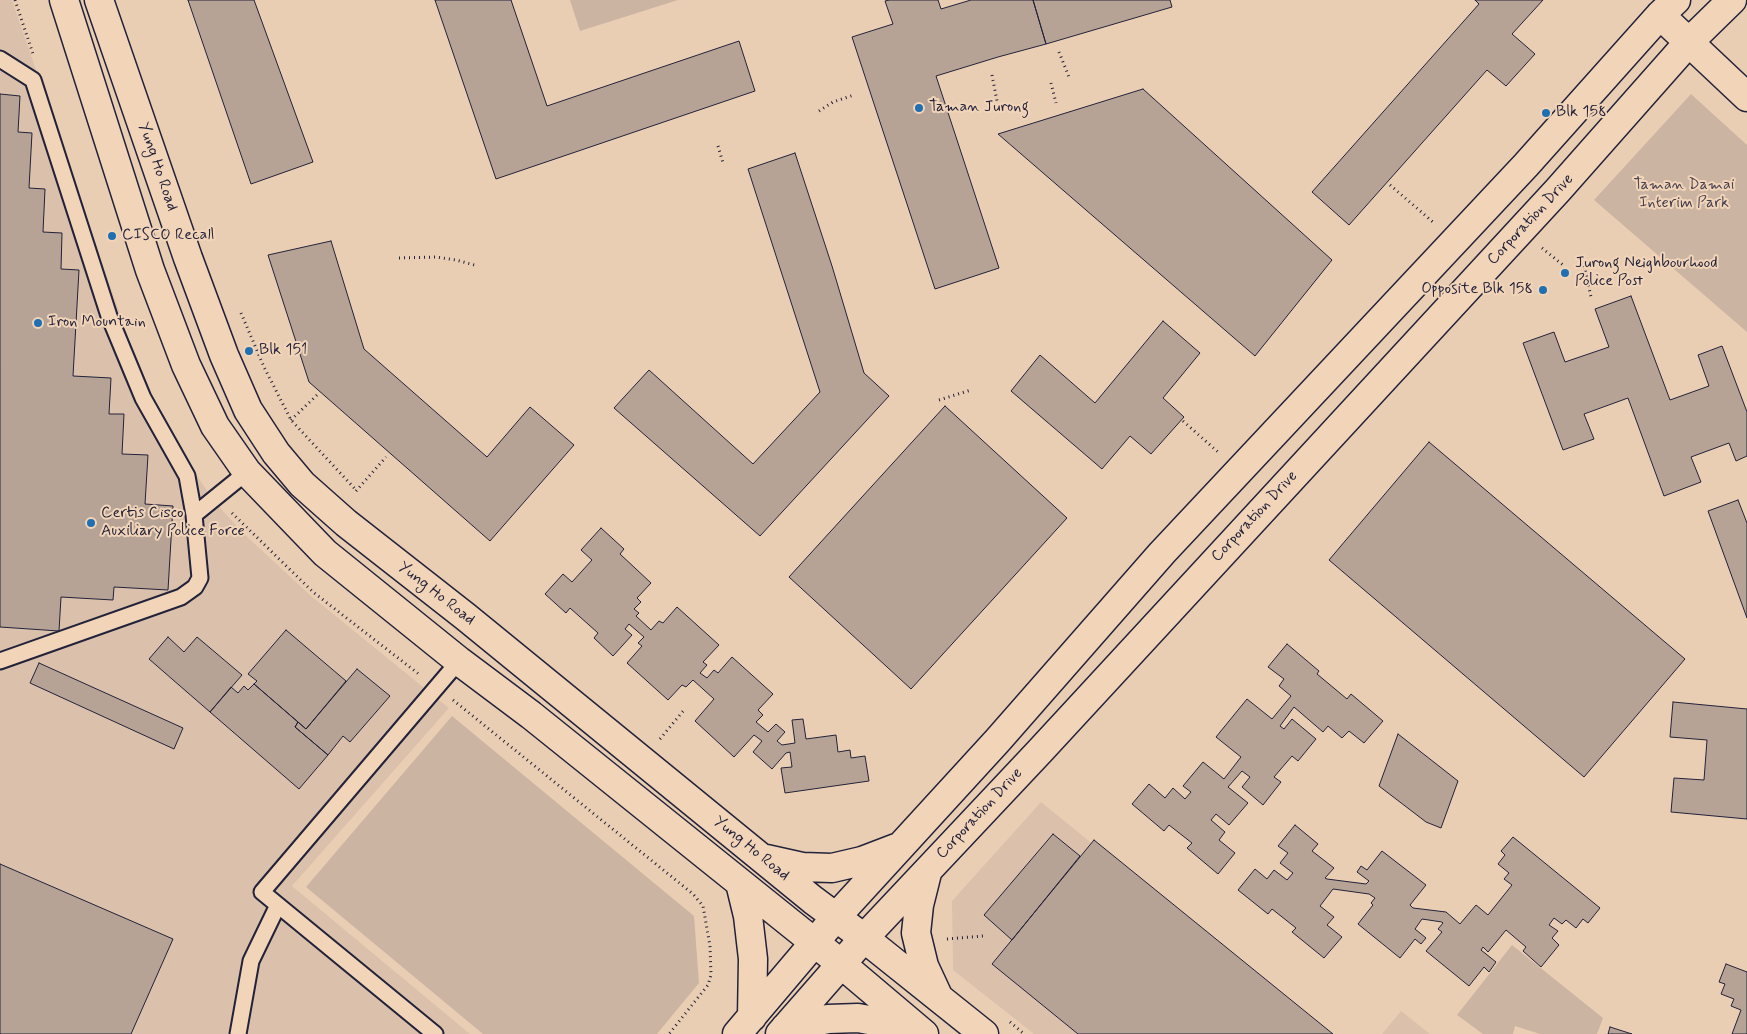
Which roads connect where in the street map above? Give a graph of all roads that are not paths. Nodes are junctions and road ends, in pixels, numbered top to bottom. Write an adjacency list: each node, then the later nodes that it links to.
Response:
1 (64, 0): 8 (street, Yung Ho Road)
2 (99, 0): 13 (street, Yung Ho Road)
3 (1732, 0): 5 (street, Corporation Drive)
4 (1668, 8): 5 (street); 12 (street)
5 (1688, 42): 7 (street); 14 (street, Corporation Drive)
6 (0, 60): 9 (lane)
7 (1747, 97)
8 (246, 472): 9 (lane); 11 (street, Yung Ho Road)
9 (194, 515): 10 (lane)
10 (0, 661)
11 (459, 662): 15 (street, Yung Ho Road); 16 (lane)
12 (900, 847): 13 (street); 17 (street)
13 (762, 858): 17 (street, Yung Ho Road)
14 (928, 869): 18 (street, Corporation Drive); 21 (street)
15 (740, 883): 19 (street, Yung Ho Road); 22 (street)
16 (278, 905): 25 (lane); 26 (lane)
17 (836, 917): 18 (street, Yung Ho Road); 19 (street)
18 (864, 938): 20 (street, Corporation Drive); 21 (street, Yung Ho Road)
19 (814, 943): 20 (street, Yung Ho Road); 22 (street)
20 (840, 963): 23 (street, Corporation Drive); 24 (street, Yung Ho Road)
21 (940, 999): 27 (street, Yung Ho Road)
22 (745, 1025)
23 (782, 1031): 24 (street)
24 (921, 1032)
25 (238, 1034)
26 (435, 1034)
27 (984, 1034)

